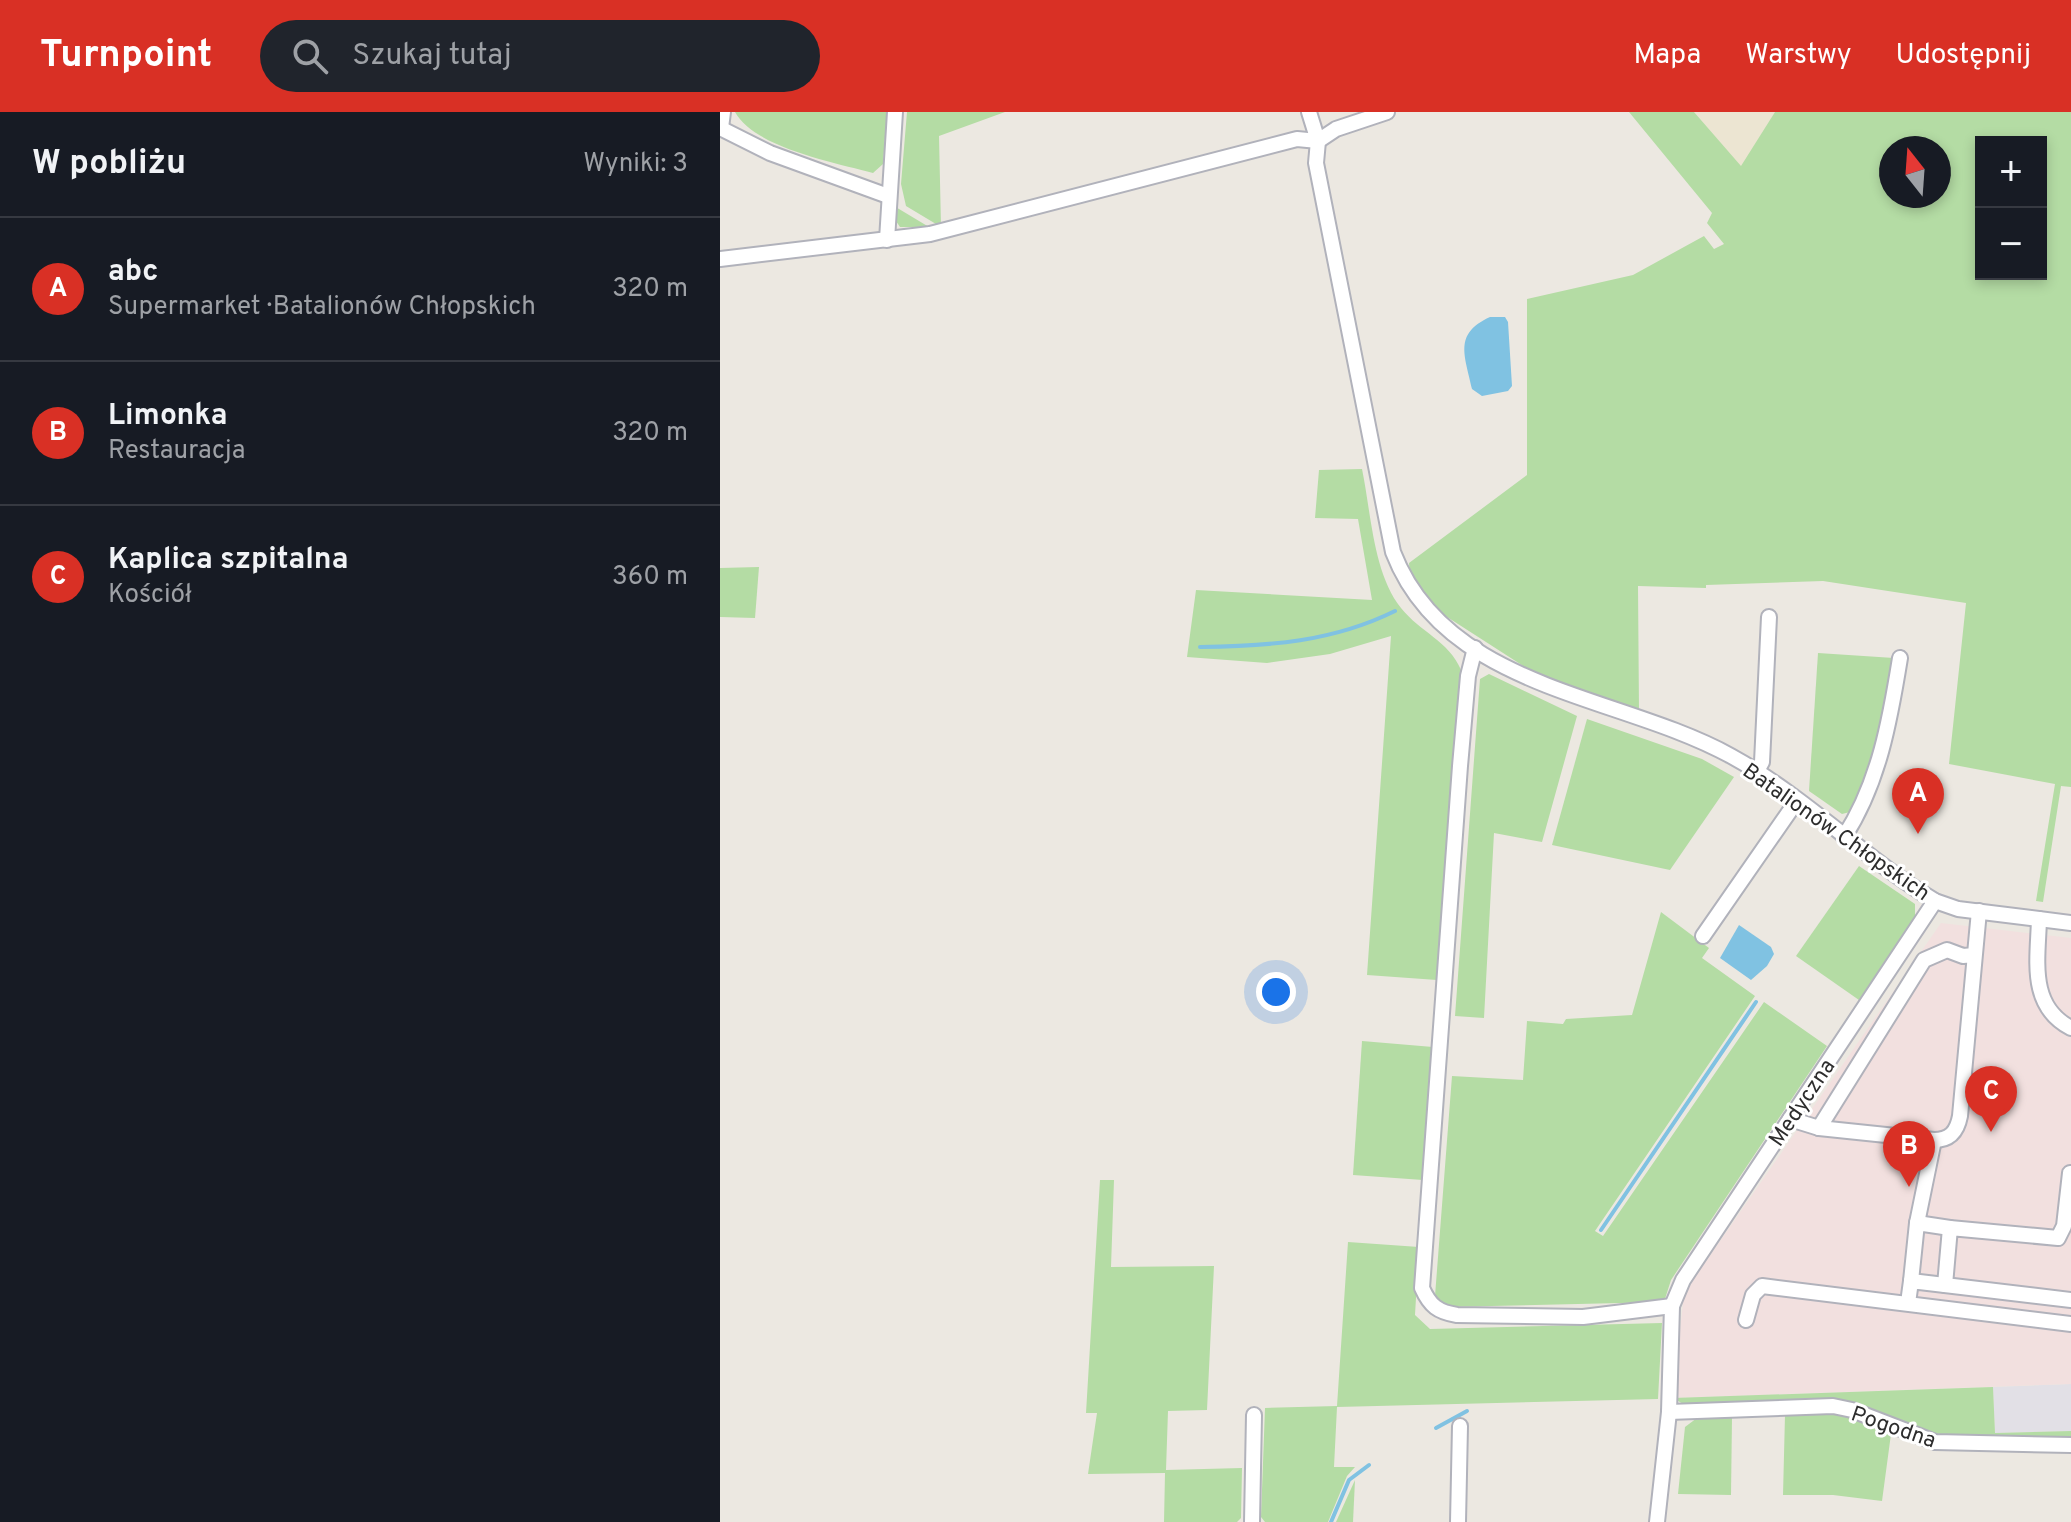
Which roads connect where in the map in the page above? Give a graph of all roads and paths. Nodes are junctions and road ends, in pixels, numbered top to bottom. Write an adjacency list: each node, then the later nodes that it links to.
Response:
1 (723, 112): 5 (street)
2 (895, 112): 7 (street)
3 (1309, 112): 6 (street, Batalionów Chłopskich)
4 (1387, 112): 6 (street)
5 (720, 128): 7 (street)
6 (1318, 141): 8 (street); 11 (street, Batalionów Chłopskich)
7 (888, 196): 8 (street)
8 (887, 240): 9 (street)
9 (720, 259)
10 (1769, 617): 13 (street)
11 (1475, 648): 13 (street, Batalionów Chłopskich); 33 (street)
12 (1900, 658): 15 (street)
13 (1756, 773): 14 (street, Batalionów Chłopskich)
14 (1796, 802): 15 (street, Batalionów Chłopskich); 20 (street)
15 (1844, 837): 16 (street, Batalionów Chłopskich)
16 (1935, 901): 17 (street, Batalionów Chłopskich); 23 (street, Medyczna)
17 (1979, 911): 18 (street, Batalionów Chłopskich); 21 (street)
18 (2039, 919): 19 (street, Batalionów Chłopskich); 22 (street)
19 (2071, 923)
20 (1703, 936)
21 (1974, 955): 24 (street); 25 (street)
22 (2071, 1028)
23 (1790, 1119): 24 (street); 33 (street, Medyczna)
24 (1819, 1128): 25 (street)
25 (1934, 1140): 27 (street)
26 (2070, 1173): 28 (street)
27 (1917, 1223): 28 (street); 29 (street)
28 (1950, 1228): 30 (street)
29 (1911, 1281): 30 (street); 32 (street)
30 (1945, 1285): 31 (street)
31 (2071, 1300)
32 (1908, 1303): 34 (street); 35 (street)
33 (1672, 1306): 36 (street)
34 (1746, 1320)
35 (2071, 1324)
36 (1669, 1412): 39 (street, Pogodna); 42 (street)
37 (1254, 1415): 40 (street)
38 (1460, 1426): 41 (street)
39 (2071, 1445)
40 (1252, 1522)
41 (1458, 1522)
42 (1657, 1522)

